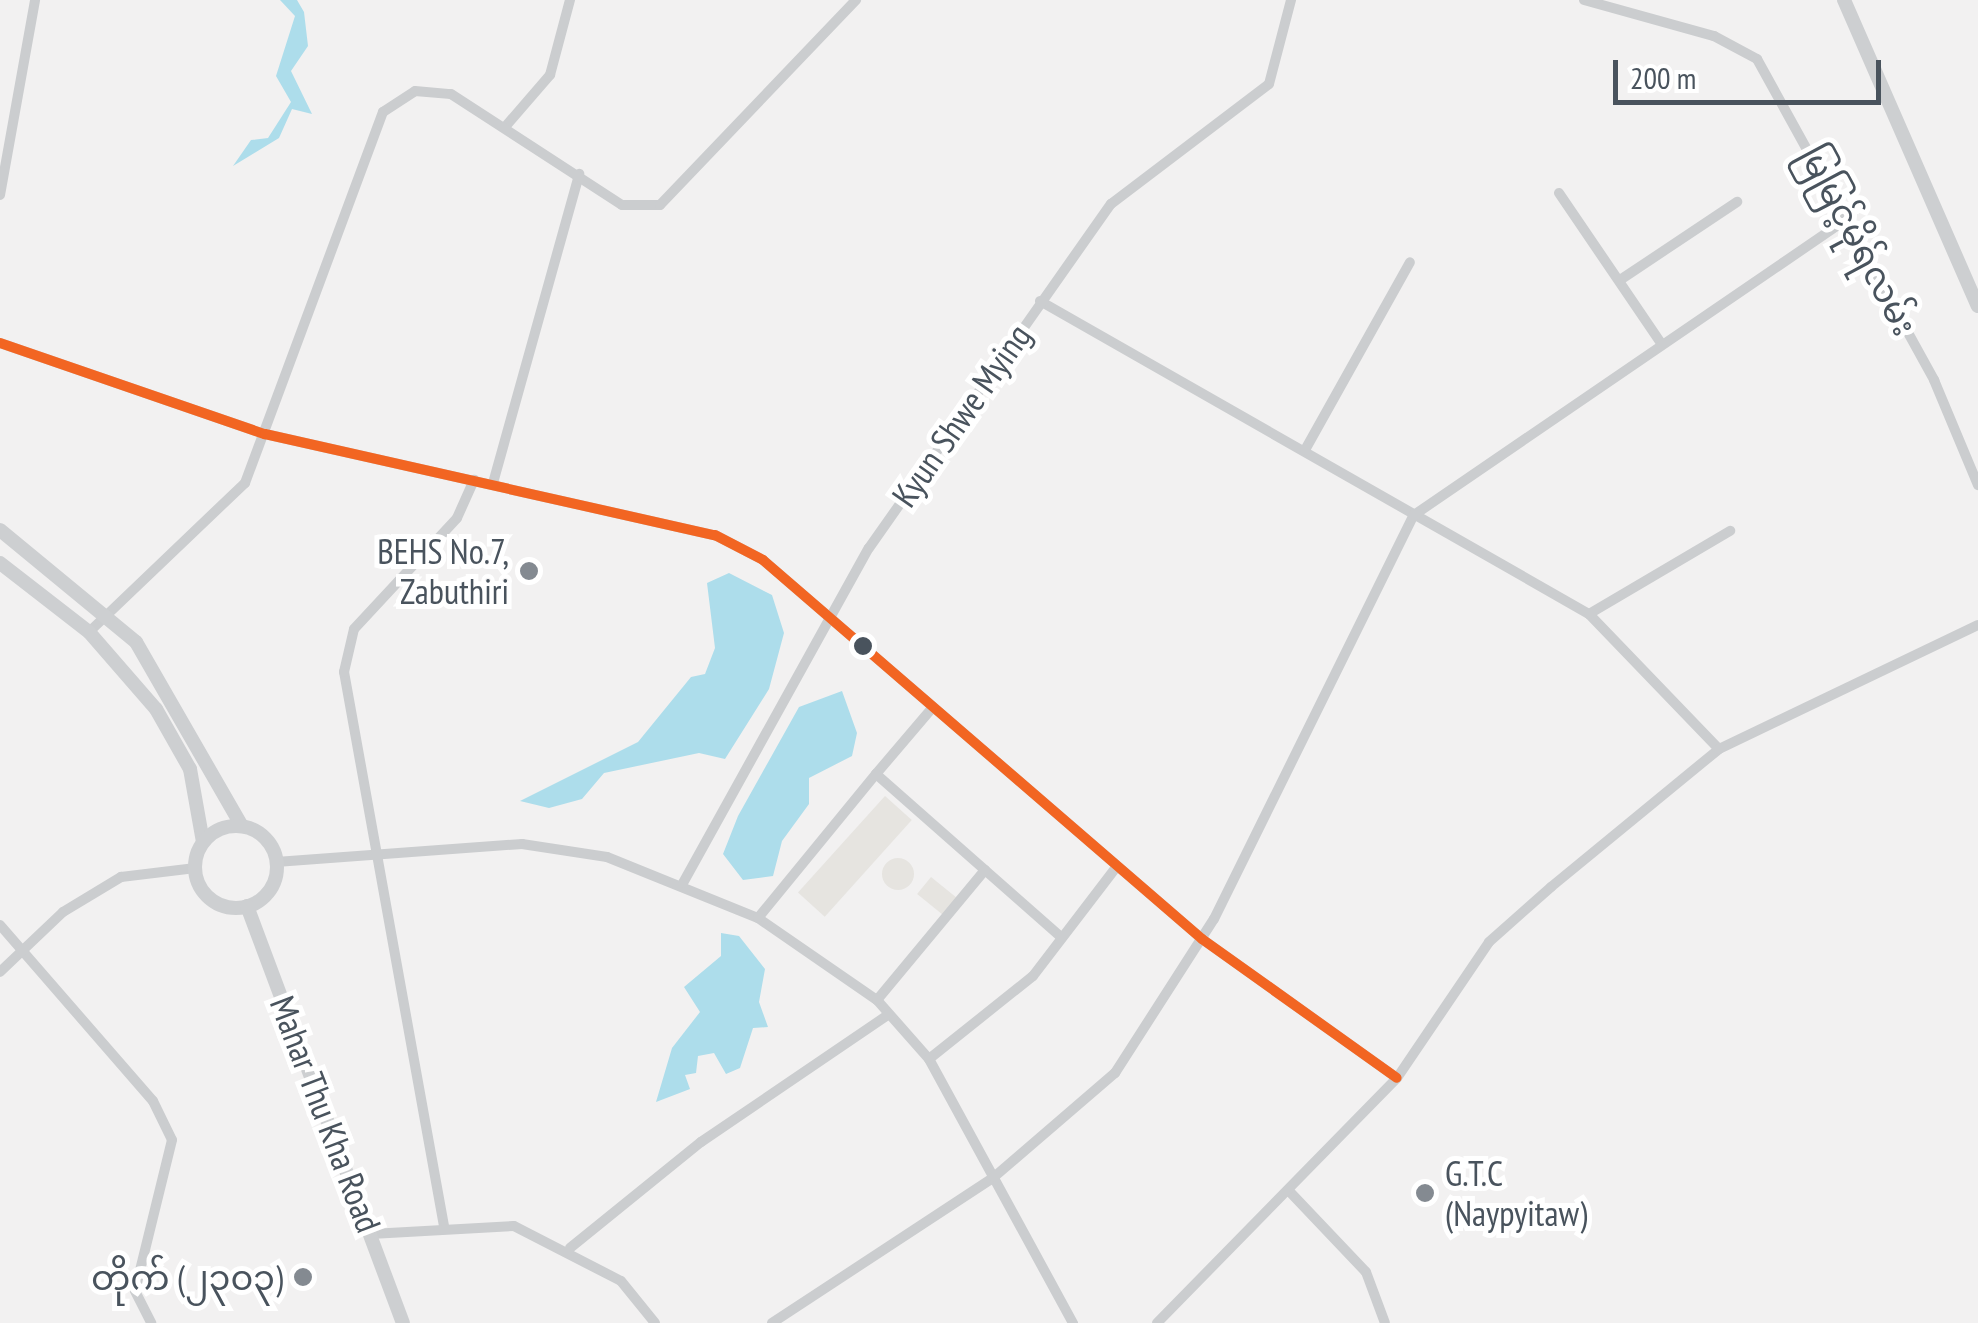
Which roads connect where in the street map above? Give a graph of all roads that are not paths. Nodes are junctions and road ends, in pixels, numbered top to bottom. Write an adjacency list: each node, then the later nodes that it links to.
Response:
1 (36, 0): 10 (street)
2 (570, 0): 7 (street)
3 (856, 0): 8 (street)
4 (1290, 0): 15 (street, Kyun Shwe Mying)
5 (1584, 0): 12 (street, မြမြင့်မိုရ်လမ်း)
6 (1844, 0): 16 (main road)
7 (505, 127): 8 (street); 19 (street)
8 (579, 174): 22 (street)
9 (1559, 193): 14 (street)
10 (0, 195)
11 (1737, 202): 14 (street)
12 (1848, 219): 18 (street); 23 (street, မြမြင့်မိုရ်လမ်း)
13 (1410, 262): 20 (street)
14 (1620, 280): 18 (street)
15 (1040, 302): 20 (street); 30 (street, Kyun Shwe Mying)
16 (1978, 306)
17 (0, 344): 19 (street)
18 (1661, 344): 24 (street)
19 (265, 434): 21 (street); 28 (street)
20 (1304, 450): 24 (street)
21 (474, 480): 22 (street); 38 (street)
22 (493, 484): 30 (street)
23 (1978, 485)
24 (1414, 516): 29 (street); 48 (street)
25 (0, 530): 28 (main road)
26 (1730, 532): 29 (street)
27 (0, 562): 32 (main road)
28 (106, 614): 32 (street); 36 (main road)
29 (1590, 614): 34 (street)
30 (832, 617): 33 (street); 43 (street, Kyun Shwe Mying)
31 (1978, 625): 34 (street)
32 (89, 632): 37 (main road)
33 (932, 707): 35 (street); 40 (street)
34 (1719, 749): 54 (street)
35 (876, 774): 42 (street); 45 (street)
36 (242, 826): 37 (main road); 39 (main road)
37 (203, 842): 41 (main road)
38 (376, 853): 39 (street); 43 (street); 57 (street)
39 (276, 862): 44 (main road)
40 (1117, 866): 47 (street); 48 (street)
41 (195, 868): 44 (main road); 49 (street)
42 (985, 870): 47 (street); 51 (street)
43 (683, 883): 45 (street)
44 (247, 906): 58 (main road, Mahar Thu Kha Road)
45 (758, 918): 51 (street)
46 (0, 925): 49 (street)
47 (1061, 937): 53 (street)
48 (1202, 939): 54 (street); 55 (street)
49 (24, 949): 50 (street); 60 (street)
50 (0, 972)
51 (877, 1000): 52 (street)
52 (888, 1015): 53 (street); 59 (street)
53 (929, 1059): 55 (street)
54 (1397, 1078): 56 (street)
55 (994, 1177): 63 (street); 64 (street)
56 (1290, 1192): 65 (street); 66 (street)
57 (444, 1226): 58 (street); 59 (street)
58 (371, 1234): 61 (main road, Mahar Thu Kha Road)
59 (570, 1248): 62 (street)
60 (151, 1323)
61 (403, 1323)
62 (655, 1323)
63 (772, 1323)
64 (1073, 1323)
65 (1156, 1323)
66 (1385, 1323)

